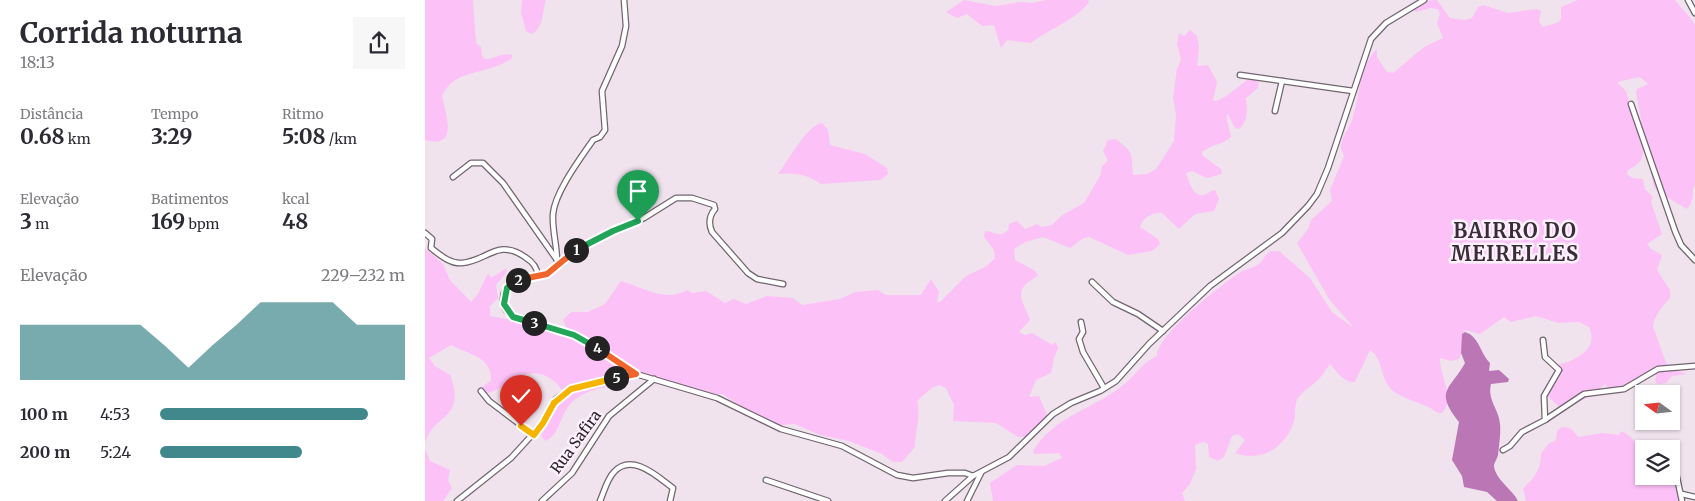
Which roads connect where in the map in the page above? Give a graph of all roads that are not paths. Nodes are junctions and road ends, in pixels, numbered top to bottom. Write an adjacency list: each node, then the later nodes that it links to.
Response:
1 (624, 0): 13 (street)
2 (1424, 0): 7 (street)
3 (1688, 0): 4 (street)
4 (1695, 13)
5 (1240, 75): 6 (street)
6 (1282, 81): 7 (street); 9 (street)
7 (1353, 91): 18 (street)
8 (1631, 104): 12 (street)
9 (1275, 111)
10 (453, 177): 13 (street)
11 (425, 233): 14 (street)
12 (1695, 260)
13 (558, 262): 14 (street); 16 (street)
14 (538, 276): 21 (street)
15 (1091, 282): 18 (street)
16 (783, 284)
17 (1081, 322): 23 (street)
18 (1163, 330): 23 (street)
19 (1543, 340): 25 (street)
20 (1695, 366): 25 (street)
21 (636, 374): 22 (street); 26 (street)
22 (654, 379): 29 (street); 35 (street, Rua Safira)
23 (1104, 388): 28 (street)
24 (481, 391): 26 (street)
25 (1545, 420): 27 (street)
26 (534, 435): 34 (street)
27 (1503, 450)
28 (981, 472): 29 (street); 40 (street)
29 (973, 476): 39 (street)
30 (766, 480): 38 (street)
31 (1680, 485): 32 (street)
32 (1682, 494): 33 (street); 41 (street)
33 (1695, 497)
34 (457, 501)
35 (542, 501)
36 (600, 501): 37 (street)
37 (670, 501)
38 (828, 501)
39 (945, 501)
40 (967, 501)
41 (1682, 501)

